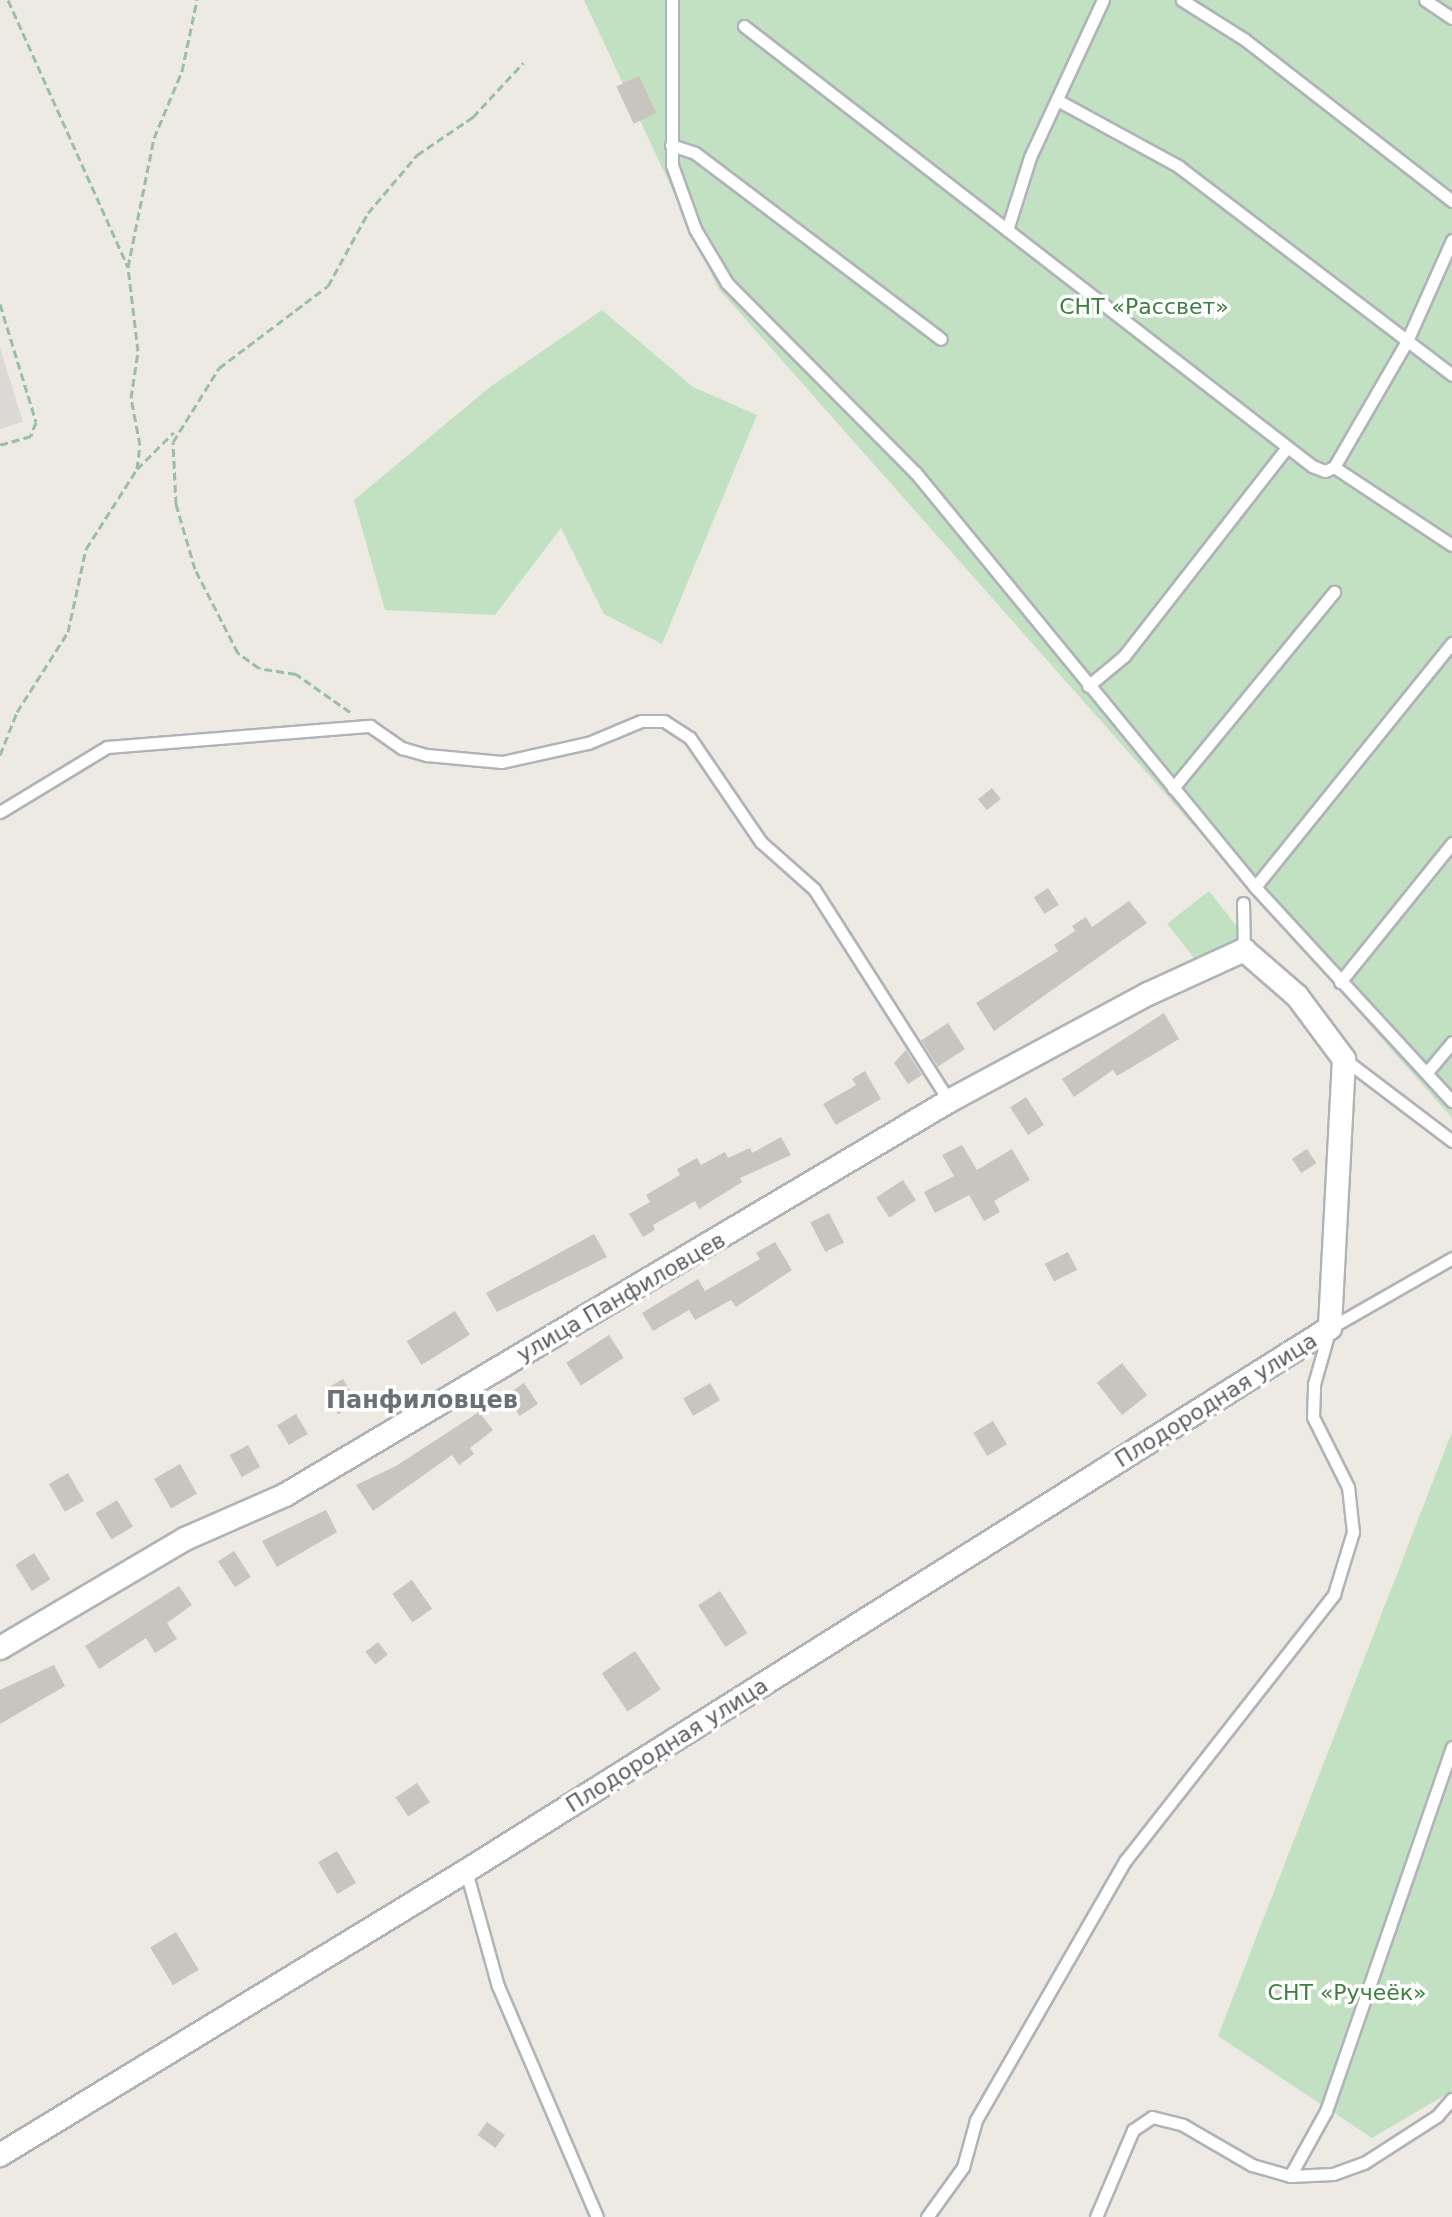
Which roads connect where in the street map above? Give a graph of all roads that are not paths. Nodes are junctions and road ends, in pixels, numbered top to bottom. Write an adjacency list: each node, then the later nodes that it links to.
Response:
1 (672, 0): 8 (lane)
2 (1103, 0): 7 (lane)
3 (1182, 0): 9 (lane)
4 (1425, 0): 5 (lane)
5 (1452, 18)
6 (744, 26): 10 (lane)
7 (1059, 101): 10 (lane); 13 (lane)
8 (671, 145): 12 (lane); 20 (lane)
9 (1452, 201)
10 (1007, 230): 15 (lane)
11 (1452, 240): 13 (lane)
12 (941, 339)
13 (1406, 343): 14 (lane); 16 (lane)
14 (1452, 375)
15 (1287, 447): 16 (lane); 20 (lane)
16 (1334, 467): 17 (lane)
17 (1452, 545)
18 (1334, 592): 21 (lane)
19 (1452, 643): 24 (lane)
20 (1088, 686): 21 (lane)
21 (1173, 788): 24 (lane)
22 (0, 812): 31 (lane)
23 (1452, 843): 27 (lane)
24 (1255, 887): 27 (lane)
25 (1243, 903): 26 (lane)
26 (1244, 950): 29 (street); 31 (street, улица Панфиловцев)
27 (1340, 982): 30 (lane)
28 (1452, 1042): 30 (lane)
29 (1344, 1059): 33 (lane); 35 (street)
30 (1428, 1071): 32 (lane)
31 (949, 1101): 36 (street, улица Панфиловцев)
32 (1452, 1101)
33 (1452, 1141)
34 (1452, 1258): 35 (lane)
35 (1330, 1328): 38 (street, Плодородная улица); 43 (lane)
36 (0, 1648)
37 (1452, 1747): 41 (lane)
38 (466, 1871): 40 (street, Плодородная улица); 42 (lane)
39 (1452, 2099): 41 (lane)
40 (0, 2155)
41 (1290, 2176): 44 (lane)
42 (597, 2217)
43 (927, 2217)
44 (1096, 2217)

